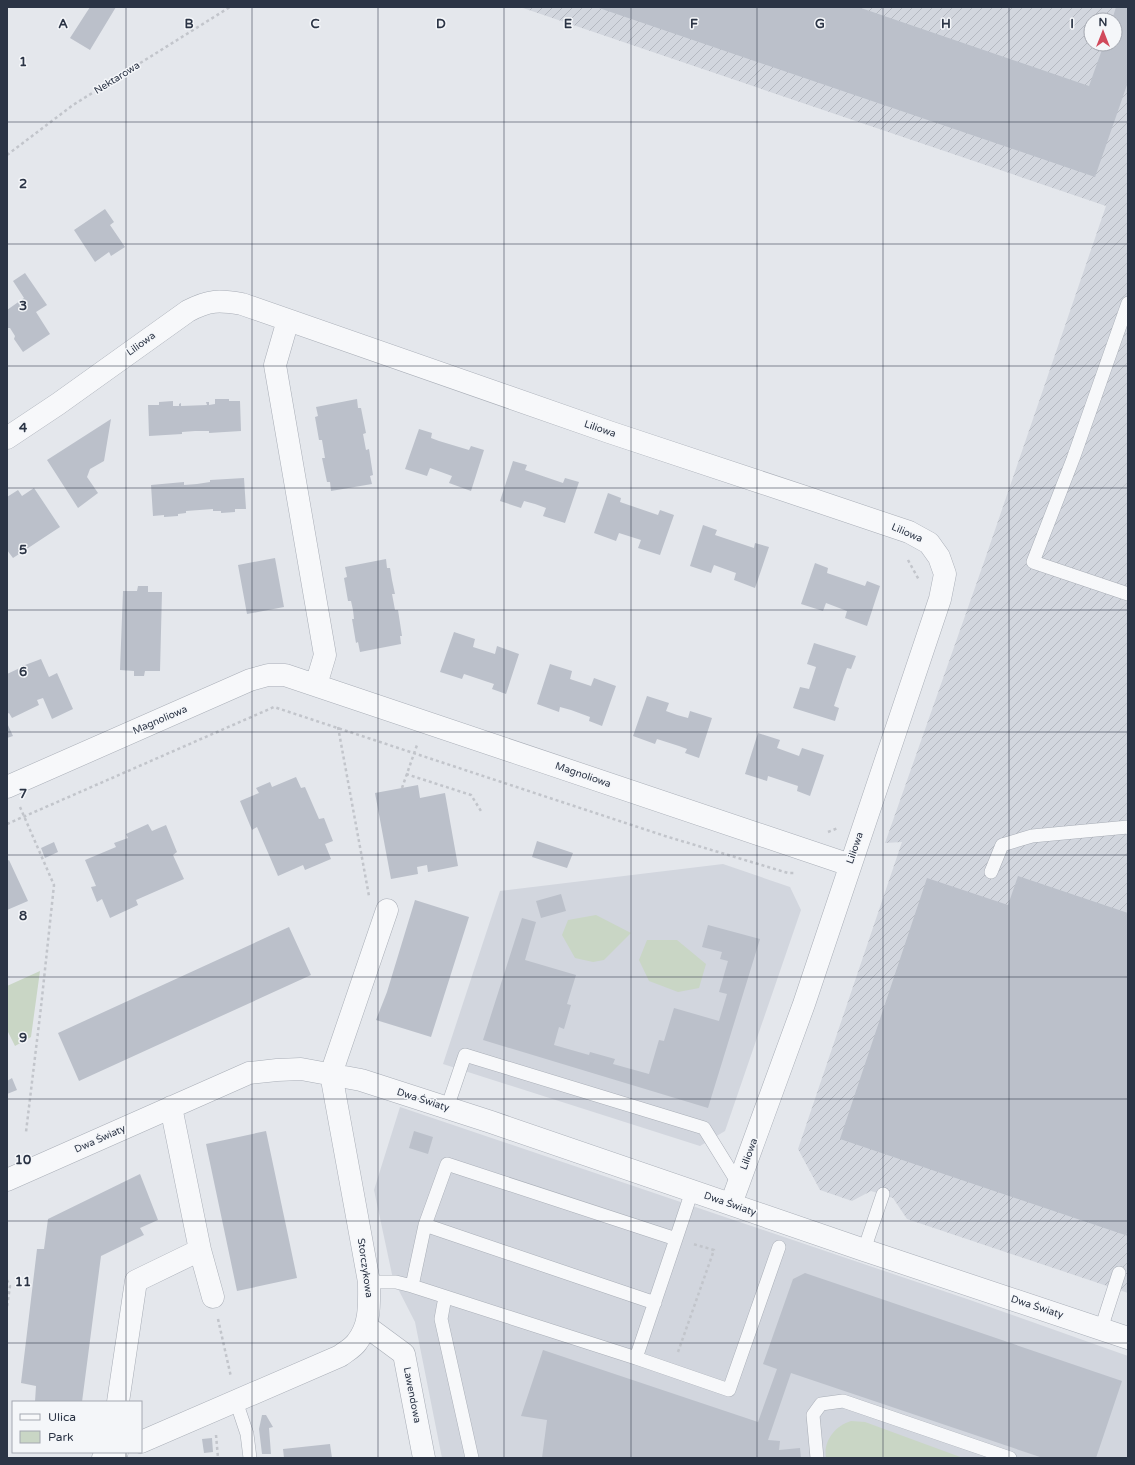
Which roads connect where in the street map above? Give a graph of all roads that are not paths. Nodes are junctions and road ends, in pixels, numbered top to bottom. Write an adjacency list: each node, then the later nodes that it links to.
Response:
1 (1128, 303): 4 (lane)
2 (288, 320): 3 (street, Liliowa); 5 (street); 8 (street, Liliowa)
3 (7, 438)
4 (1128, 594)
5 (316, 685): 6 (street, Magnoliowa); 8 (street, Magnoliowa)
6 (9, 786)
7 (1128, 827): 9 (lane)
8 (850, 865): 15 (street, Liliowa)
9 (991, 872)
10 (379, 906): 11 (street)
11 (331, 1074): 12 (street, Dwa Światy); 13 (street, Dwa Światy); 25 (street, Storczykowa)
12 (171, 1107): 14 (street, Dwa Światy); 22 (street)
13 (447, 1108): 15 (lane); 16 (street, Dwa Światy)
14 (7, 1180)
15 (738, 1183): 18 (street, Liliowa)
16 (692, 1191): 18 (street, Dwa Światy); 20 (lane)
17 (883, 1194): 23 (lane)
18 (731, 1204): 23 (street, Dwa Światy)
19 (425, 1225): 20 (lane); 26 (lane); 29 (lane)
20 (676, 1239): 29 (lane)
21 (779, 1247): 33 (lane)
22 (200, 1250): 28 (street); 34 (street)
23 (864, 1250): 31 (street, Dwa Światy)
24 (1119, 1273): 31 (lane)
25 (369, 1282): 26 (lane); 30 (street, Storczykowa)
26 (412, 1286): 27 (lane)
27 (445, 1297): 33 (lane); 41 (lane)
28 (213, 1298)
29 (655, 1303): 33 (lane)
30 (366, 1326): 35 (street, Storczykowa); 40 (street, Lawendowa)
31 (1101, 1329): 32 (street, Dwa Światy)
32 (1128, 1338)
33 (636, 1358)
34 (118, 1401)
35 (236, 1401): 36 (street, Storczykowa); 39 (lane)
36 (142, 1442)
37 (115, 1453): 38 (street)
38 (104, 1458)
39 (250, 1458)
40 (424, 1458)
41 (472, 1458)
42 (817, 1458): 43 (lane)
43 (1010, 1458)

